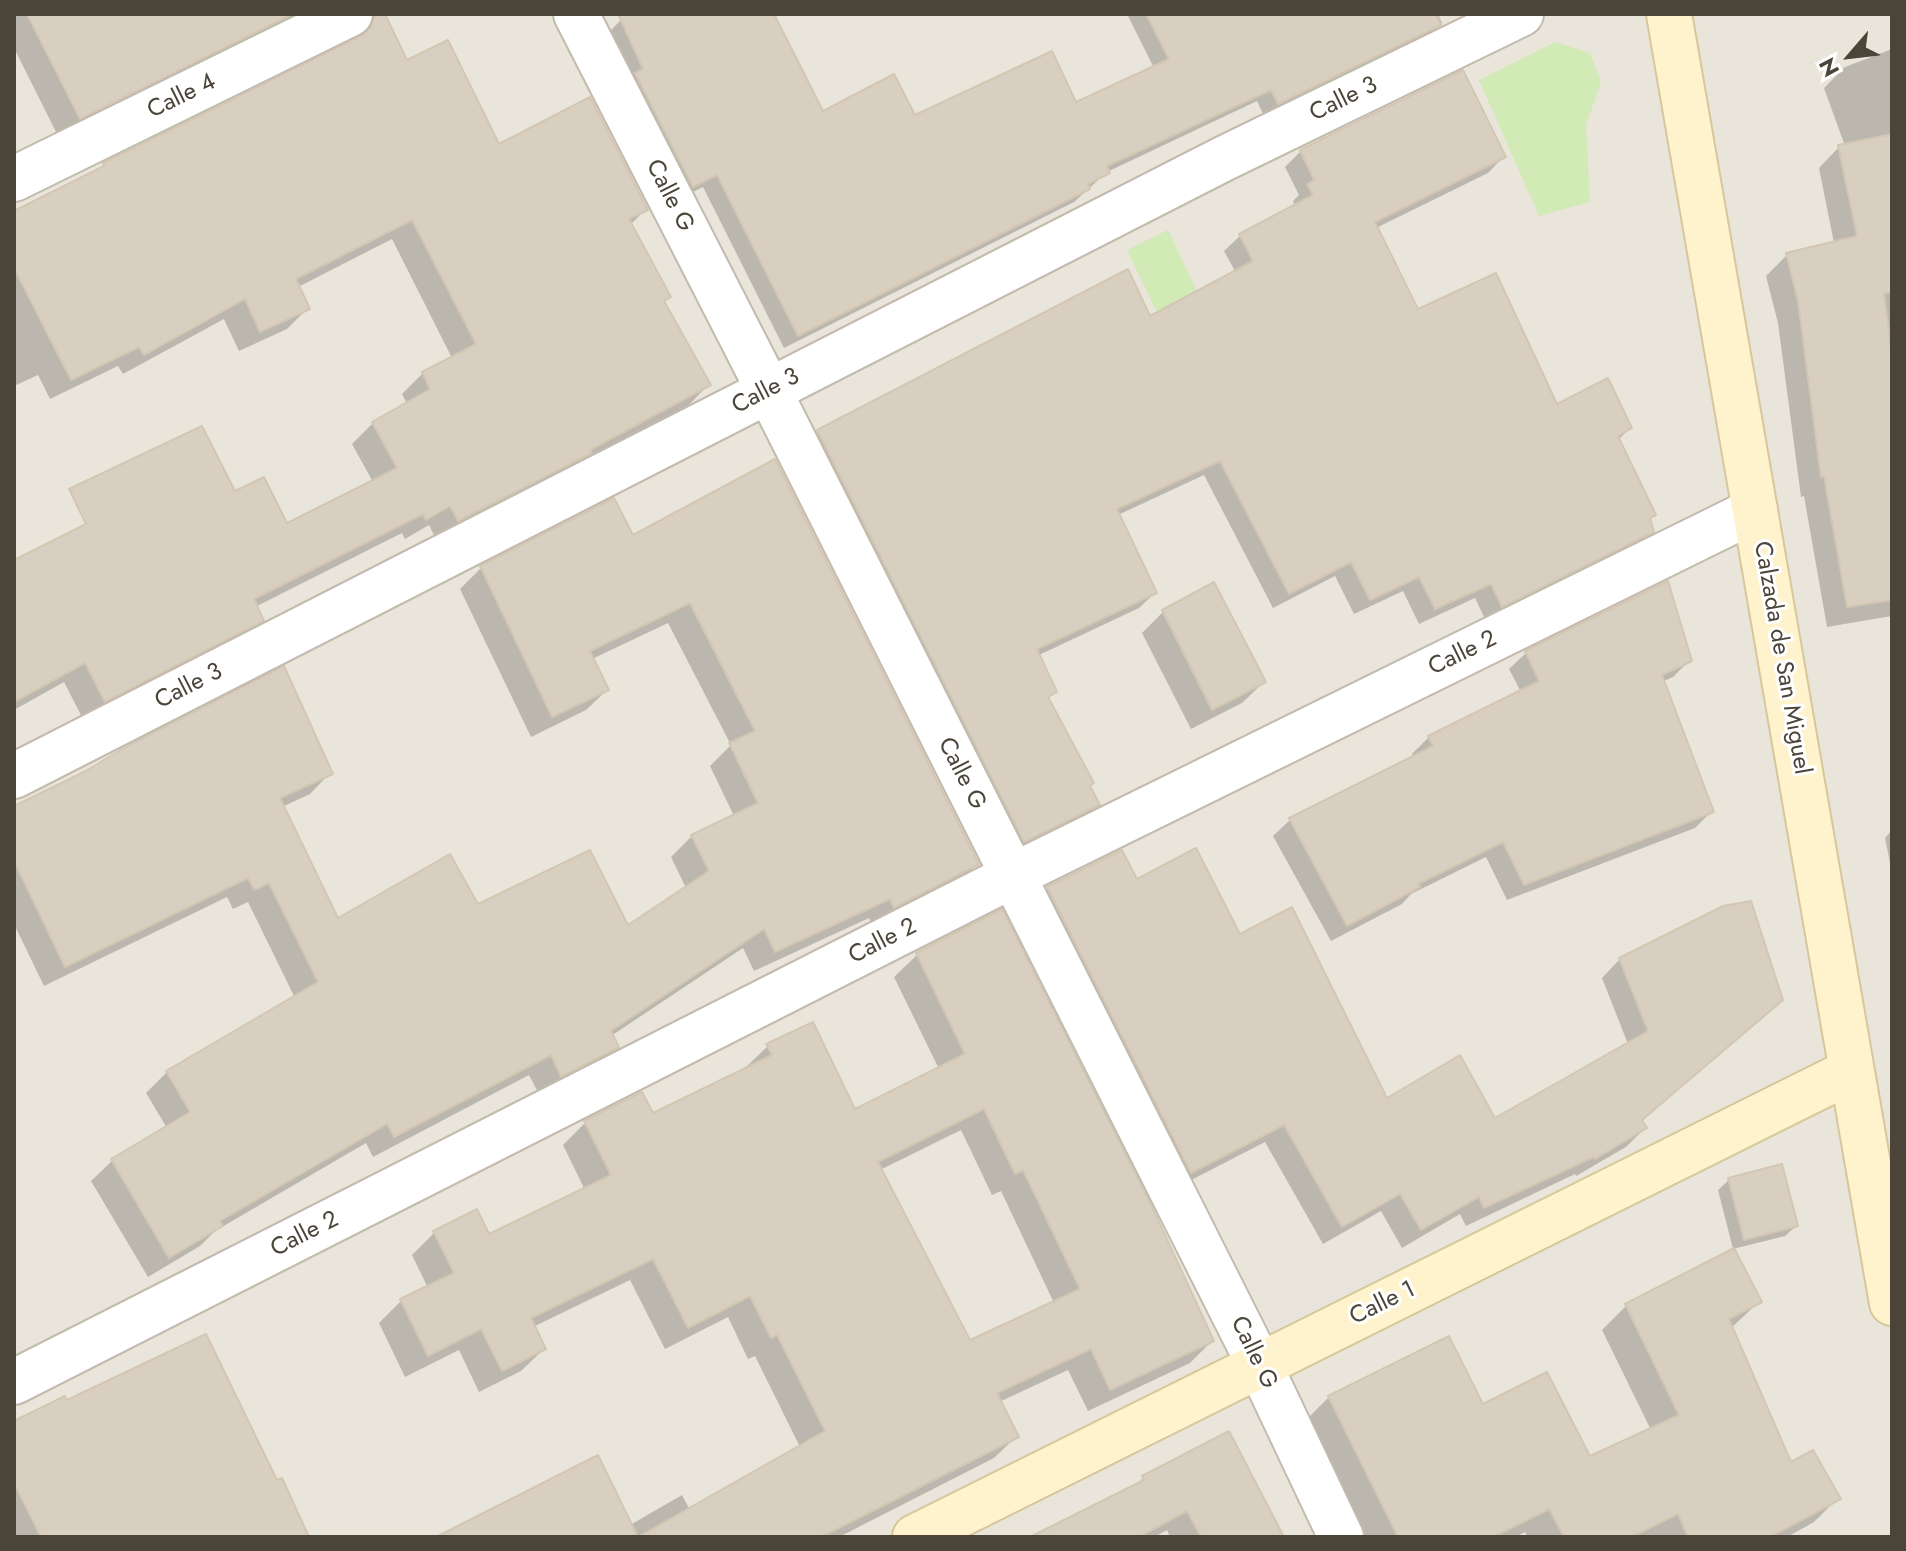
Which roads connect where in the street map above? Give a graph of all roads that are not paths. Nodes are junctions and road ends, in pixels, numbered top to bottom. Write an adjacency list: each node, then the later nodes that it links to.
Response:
1 (350, 14): 5 (street, Calle 4)
2 (576, 14): 6 (street, Calle G)
3 (1521, 14): 6 (street, Calle 3)
4 (1669, 14): 7 (main road, Calzada de San Miguel)
5 (14, 179)
6 (769, 391): 8 (street, Calle 3); 9 (street, Calle G)
7 (1755, 510): 9 (street, Calle 2); 10 (main road, Calzada de San Miguel)
8 (14, 776)
9 (1012, 876): 12 (street, Calle G); 13 (street, Calle 2)
10 (1851, 1071): 11 (main road, Calzada de San Miguel); 12 (main road, Calle 1)
11 (1892, 1303)
12 (1260, 1366): 14 (main road, Calle 1); 15 (street, Calle G)
13 (14, 1382)
14 (915, 1537)
15 (1341, 1537)

